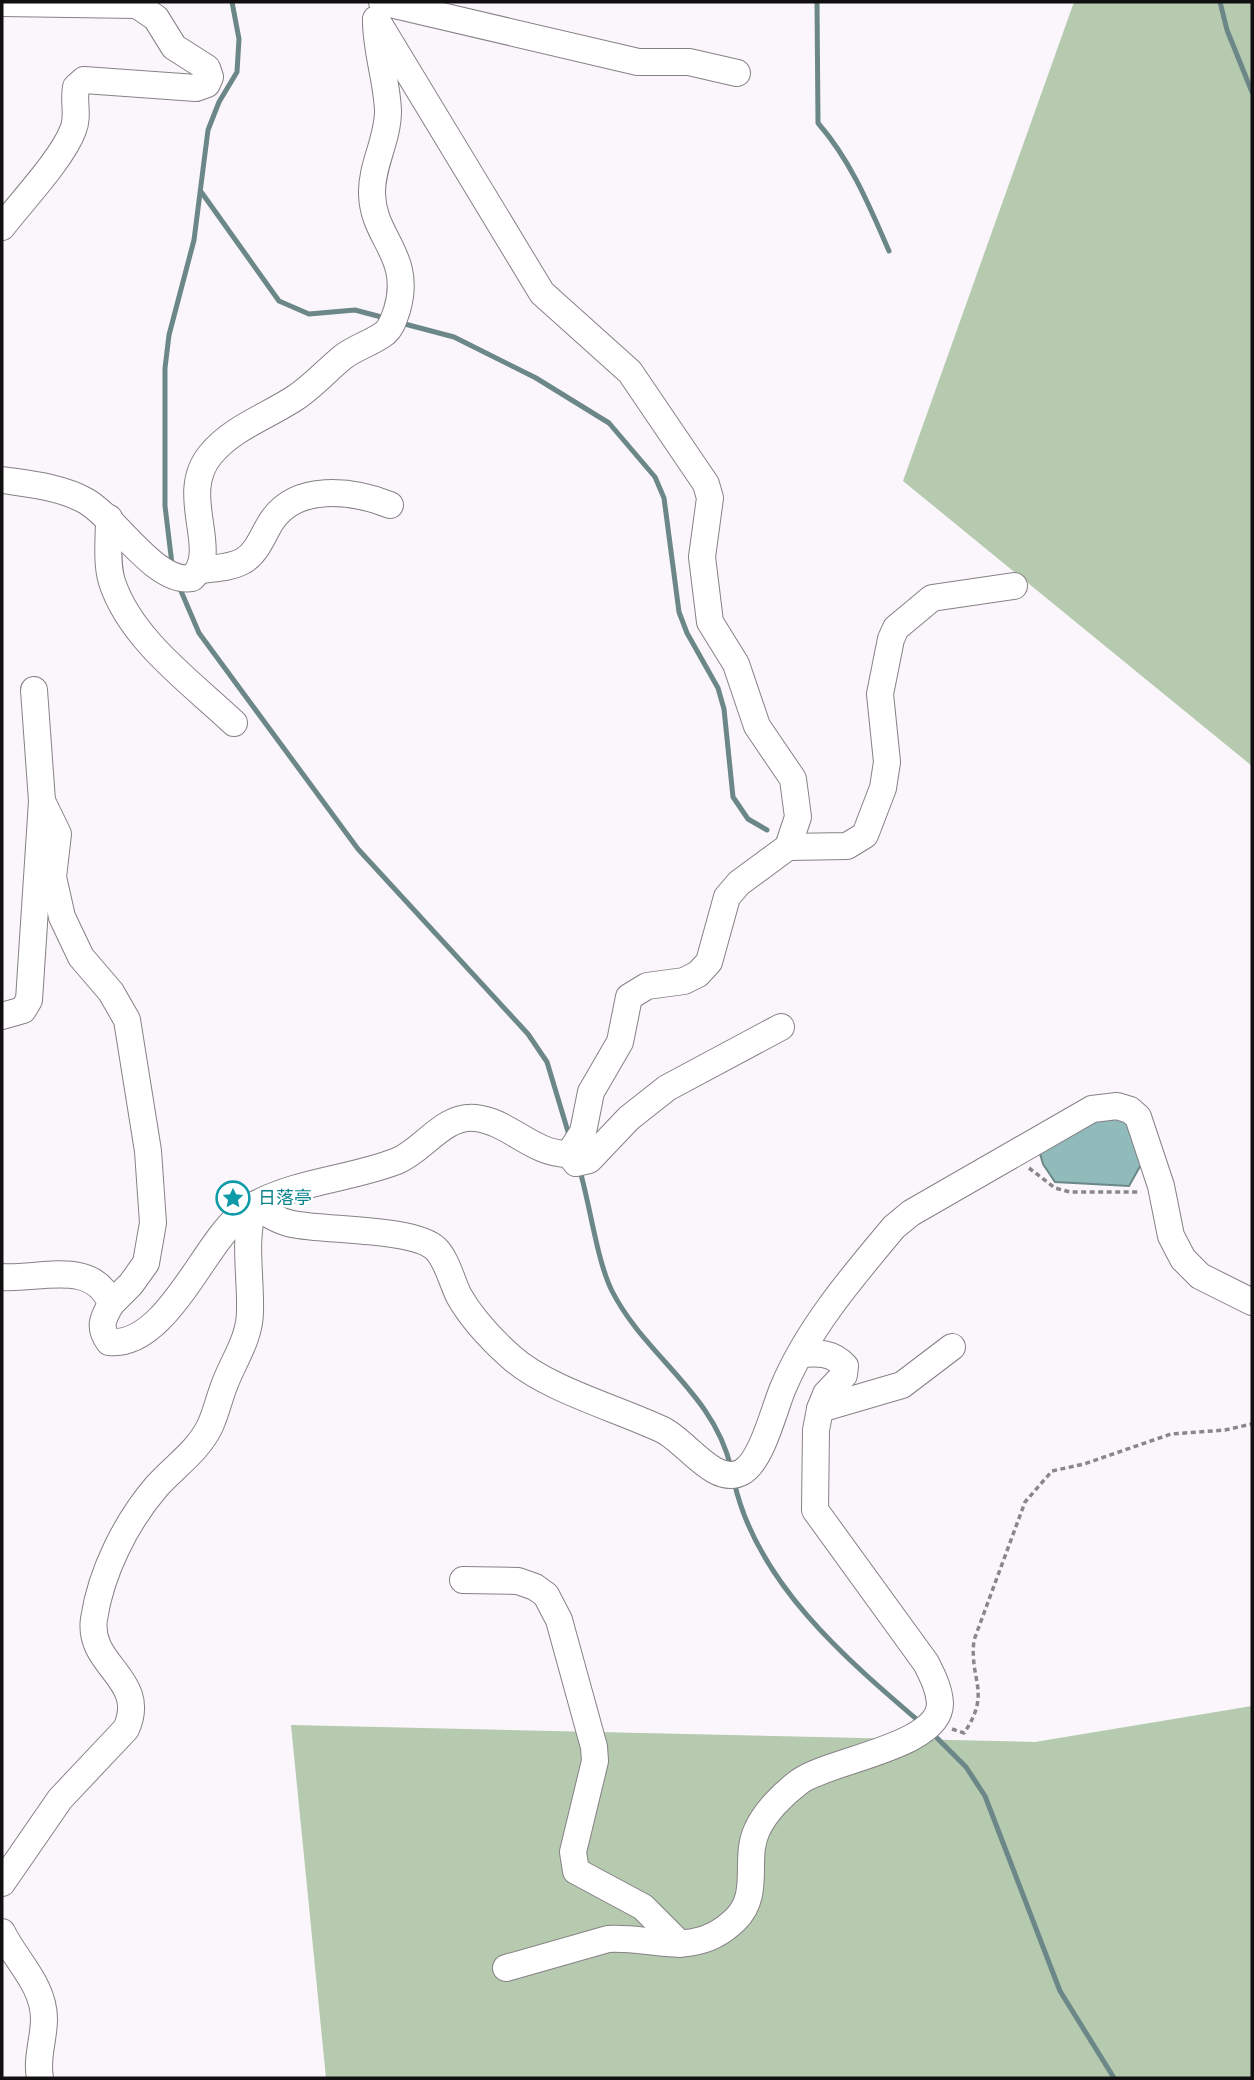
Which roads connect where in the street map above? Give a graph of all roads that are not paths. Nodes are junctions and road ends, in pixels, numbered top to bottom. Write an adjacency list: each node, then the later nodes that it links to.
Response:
1 (2, 3): 4 (lane)
2 (378, 7): 3 (lane); 8 (lane); 13 (lane)
3 (737, 74)
4 (2, 227)
5 (2, 480): 7 (lane)
6 (390, 505): 8 (lane)
7 (109, 518): 8 (lane); 11 (lane)
8 (201, 570)
9 (1014, 586): 13 (lane)
10 (34, 690): 12 (lane)
11 (234, 723)
12 (42, 801): 14 (lane); 20 (lane)
13 (788, 848): 16 (lane)
14 (2, 1016)
15 (781, 1027): 16 (lane)
16 (569, 1154): 17 (lane)
17 (254, 1205): 20 (lane); 22 (lane); 25 (lane)
18 (2, 1277): 20 (lane)
19 (1252, 1302): 22 (lane)
20 (111, 1304)
21 (952, 1347): 23 (lane)
22 (801, 1354): 23 (lane)
23 (820, 1409): 27 (lane)
24 (463, 1580): 27 (lane)
25 (2, 1883)
26 (2, 1932): 29 (lane)
27 (680, 1944): 28 (lane)
28 (506, 1968)
29 (40, 2078)

